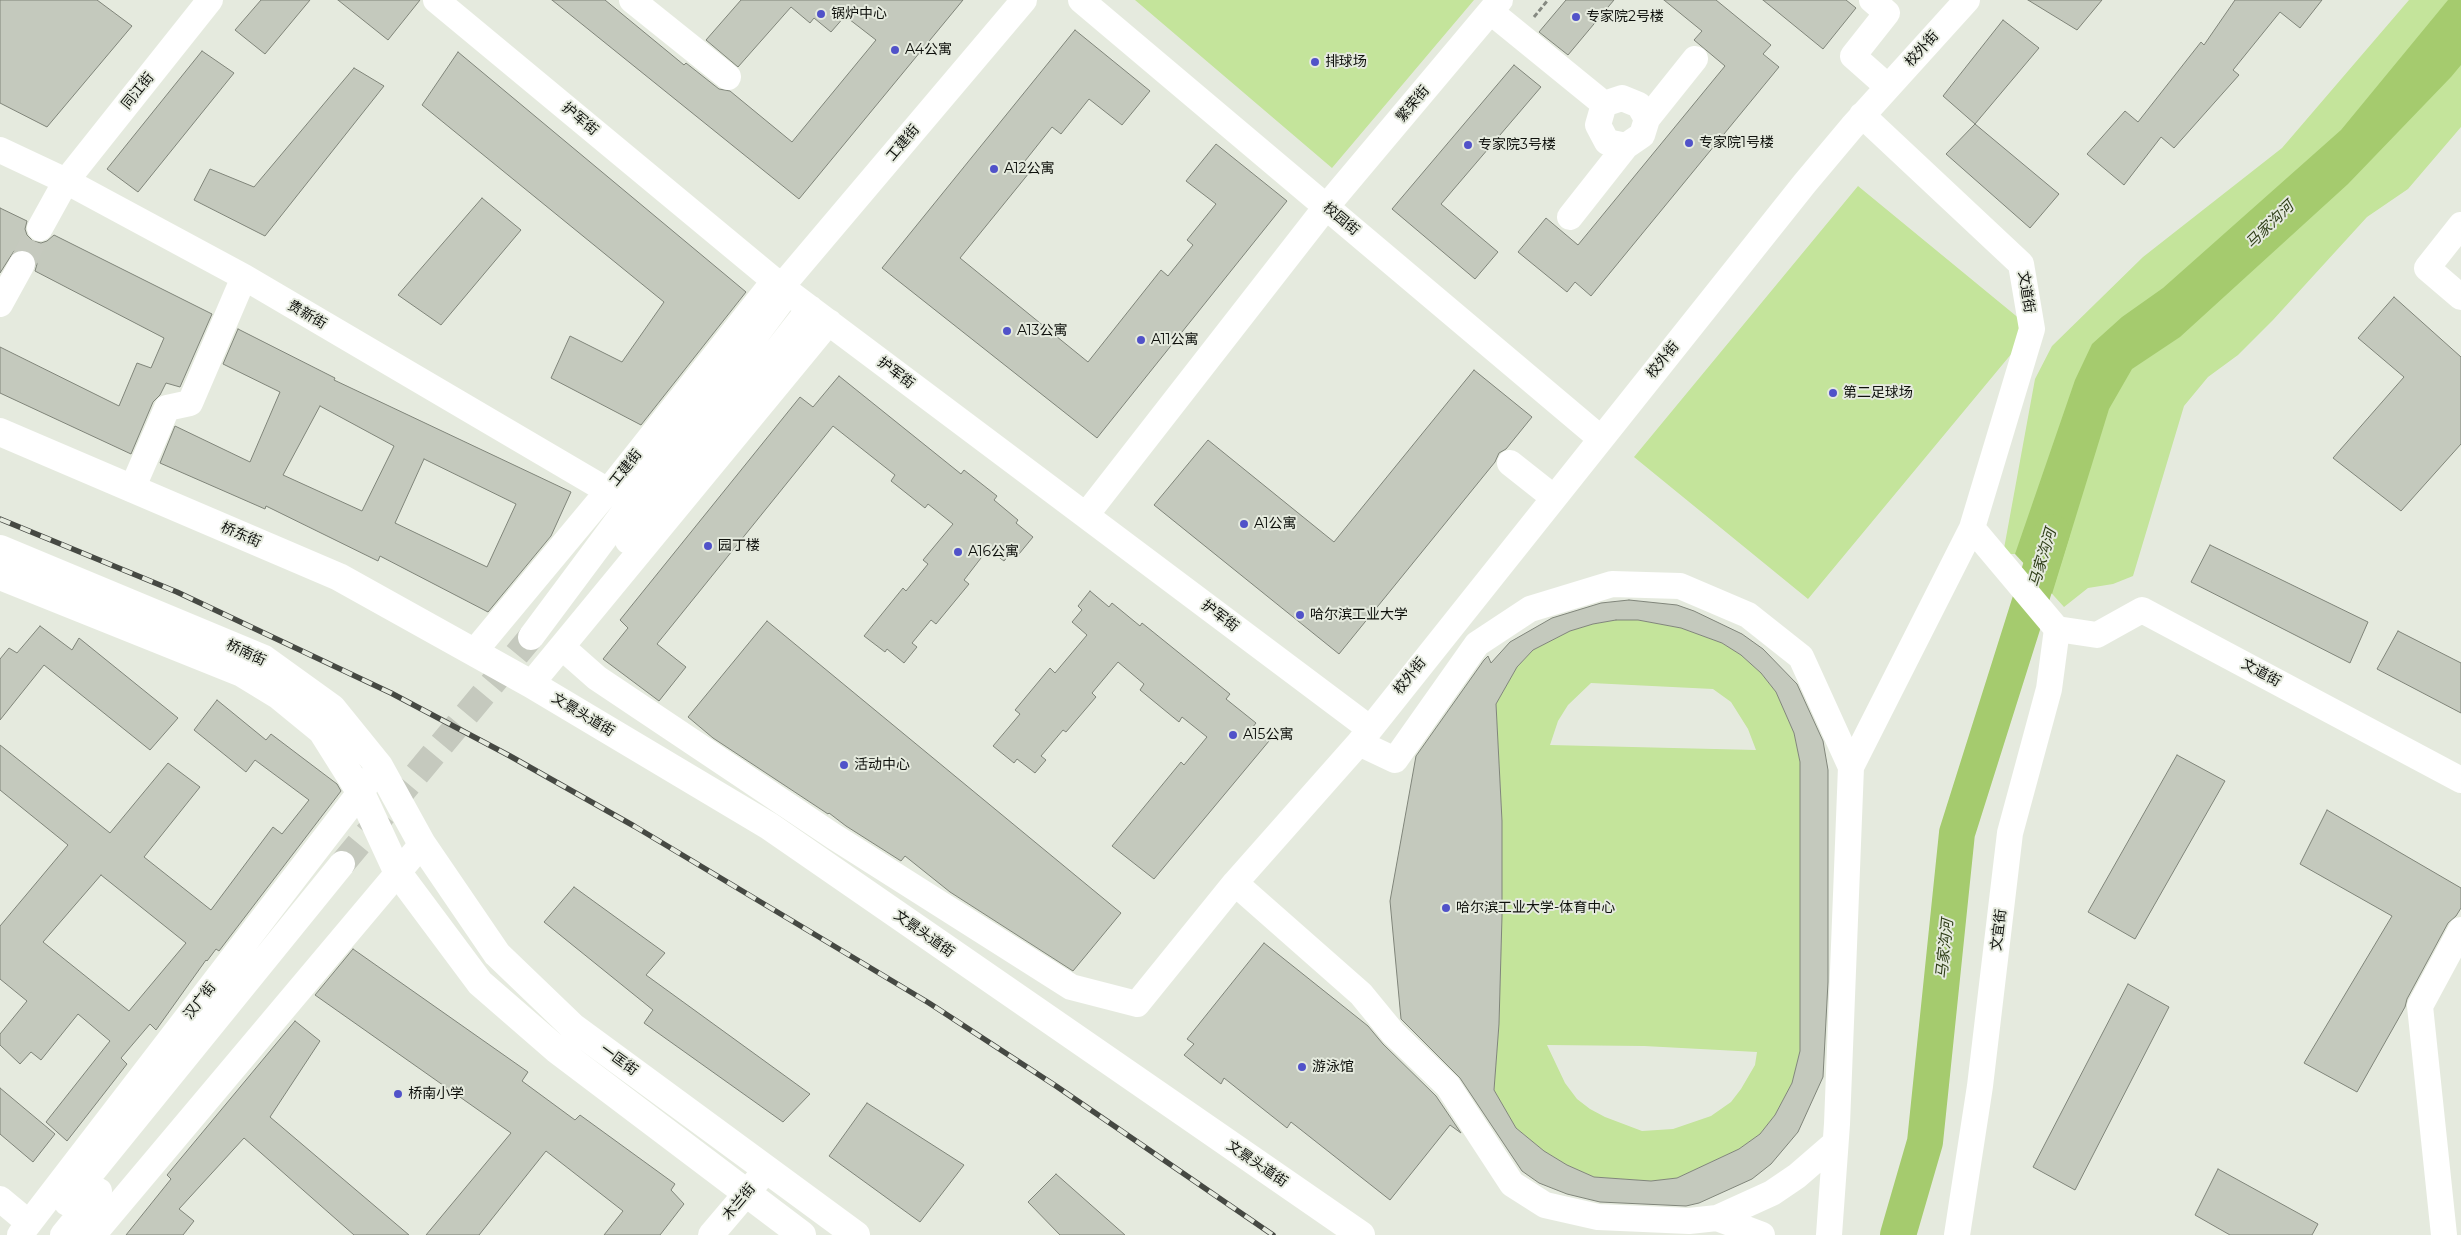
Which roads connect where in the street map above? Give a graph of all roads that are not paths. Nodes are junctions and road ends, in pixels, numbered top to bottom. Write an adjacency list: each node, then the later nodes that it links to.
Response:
1 (210, 0): 17 (street, 同江街)
2 (436, 0): 25 (street, 护军街)
3 (632, 0): 10 (street)
4 (1024, 0): 25 (street, 工建街)
5 (1081, 0): 18 (street, 校园街)
6 (1872, 0): 11 (street)
7 (1967, 0): 11 (street, 校外街)
8 (1495, 6): 12 (street); 18 (street, 繁荣街)
9 (1695, 59): 13 (street)
10 (728, 77)
11 (1888, 87): 14 (street, 校外街)
12 (1604, 104): 13 (street); 15 (street)
13 (1643, 112): 15 (street)
14 (1862, 115): 28 (street, 校外街); 34 (street, 文道街)
15 (1617, 144): 19 (street)
16 (0, 150): 17 (street, 贵新街)
17 (66, 181): 21 (street, 同江街); 23 (street, 贵新街)
18 (1326, 207): 28 (street, 校园街); 33 (street, 繁荣街)
19 (1570, 217)
20 (2461, 226): 24 (street)
21 (40, 228)
22 (22, 264): 26 (street)
23 (244, 278): 30 (street); 31 (street, 贵新街)
24 (2461, 297)
25 (797, 298): 31 (street, 工建街); 33 (street, 护军街); 38 (street, 工建街); 38 (street, 工建街)
26 (0, 304)
27 (0, 432): 30 (main road, 桥东街)
28 (1600, 438): 32 (street, 校外街)
29 (1510, 463): 32 (street)
30 (132, 489): 39 (main road, 桥东街)
31 (608, 491): 39 (street, 工建街)
32 (1554, 496): 41 (street, 校外街)
33 (1086, 516): 41 (street, 护军街)
34 (1978, 534): 37 (street); 43 (street, 文道街)
35 (0, 549): 42 (main road, 桥南街)
36 (0, 576): 45 (main road, 桥南街)
37 (2057, 629): 44 (street, 文道街); 64 (street, 文宜街)
38 (546, 644): 40 (street, 工建街); 48 (street, 校外街)
39 (474, 652): 40 (main road, 文景头道街)
40 (531, 684): 61 (main road, 文景头道街)
41 (1364, 736): 43 (street, 护军街); 48 (street, 校外街)
42 (379, 766): 45 (street, 汉广街); 46 (main road, 桥南街)
43 (1851, 768): 50 (street)
44 (2461, 780)
45 (361, 793): 47 (main road, 桥南街); 55 (street, 汉广街)
46 (422, 844): 47 (street); 51 (main road, 一匡街)
47 (398, 873): 52 (main road, 一匡街); 57 (street)
48 (1235, 883): 54 (street)
49 (2461, 930): 65 (street)
50 (1834, 1144): 54 (street); 63 (street)
51 (767, 1169): 52 (street, 木兰街); 60 (main road, 一匡街)
52 (748, 1192): 58 (street, 木兰街); 59 (main road, 一匡街)
53 (0, 1199): 55 (street)
54 (1717, 1218): 62 (street)
55 (30, 1231): 56 (street, 汉广街)
56 (63, 1235)
57 (93, 1235)
58 (711, 1235)
59 (802, 1235)
60 (856, 1235)
61 (1361, 1235)
62 (1762, 1235)
63 (1829, 1235)
64 (1957, 1235)
65 (2444, 1235)

